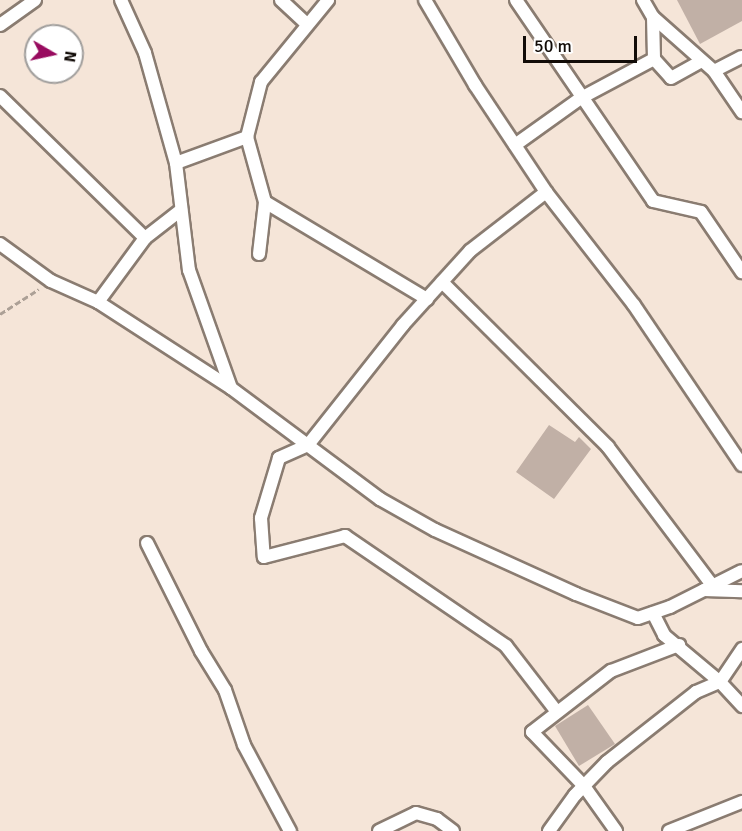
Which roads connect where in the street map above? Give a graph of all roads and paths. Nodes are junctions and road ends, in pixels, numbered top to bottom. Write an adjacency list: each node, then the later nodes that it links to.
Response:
1 (35, 0): 10 (street)
2 (121, 0): 20 (street)
3 (281, 0): 9 (street)
4 (328, 0): 9 (street)
5 (425, 0): 19 (street)
6 (516, 0): 16 (street)
7 (643, 0): 8 (street)
8 (653, 17): 12 (street); 13 (street)
9 (307, 24): 18 (street)
10 (0, 25)
11 (742, 57): 14 (street)
12 (654, 59): 13 (street); 16 (street)
13 (702, 61): 14 (street)
14 (714, 71): 17 (street)
15 (0, 96): 24 (street)
16 (581, 98): 19 (street); 27 (street)
17 (742, 112)
18 (247, 137): 20 (street); 22 (street)
19 (515, 145): 21 (street)
20 (176, 163): 23 (street)
21 (546, 192): 29 (street); 35 (street)
22 (265, 202): 26 (street); 30 (street)
23 (181, 210): 24 (street); 33 (street)
24 (145, 238): 31 (street)
25 (0, 244): 28 (street)
26 (259, 254)
27 (742, 272)
28 (51, 281): 31 (street); 32 (path)
29 (442, 282): 30 (street); 38 (street)
30 (427, 299): 34 (street)
31 (98, 302): 33 (street)
32 (0, 315)
33 (231, 388): 34 (street)
34 (308, 445): 40 (street); 45 (street)
35 (742, 465)
36 (147, 543): 48 (street)
37 (742, 571): 38 (street)
38 (707, 587): 39 (street); 40 (street)
39 (742, 591)
40 (653, 613): 41 (street)
41 (679, 645): 43 (street); 45 (street)
42 (742, 648): 43 (street)
43 (720, 682): 44 (street); 46 (street)
44 (742, 706)
45 (557, 712): 46 (street)
46 (584, 786): 51 (street); 52 (street)
47 (742, 802): 53 (street)
48 (290, 831)
49 (379, 831): 50 (street)
50 (453, 831)
51 (549, 831)
52 (616, 831)
53 (669, 831)

